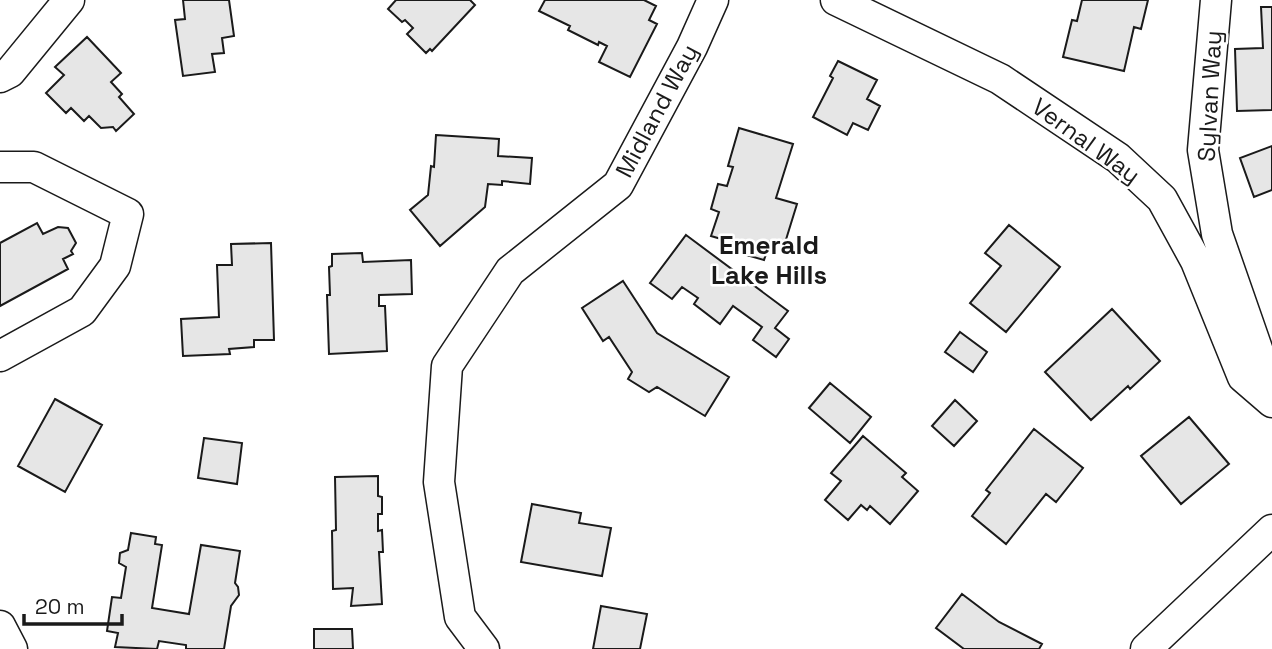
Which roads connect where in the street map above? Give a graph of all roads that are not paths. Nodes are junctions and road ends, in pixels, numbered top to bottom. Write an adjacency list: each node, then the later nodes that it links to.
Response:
1 (69, 0): 5 (street)
2 (713, 0): 13 (street, Midland Way)
3 (836, 0): 9 (street, Vernal Way)
4 (1216, 0): 8 (street, Sylvan Way)
5 (0, 77)
6 (0, 167): 7 (street)
7 (0, 356)
8 (1272, 392)
9 (1272, 402)
10 (1272, 530): 14 (street)
11 (0, 626): 12 (street)
12 (12, 649)
13 (484, 649)
14 (1146, 649)

